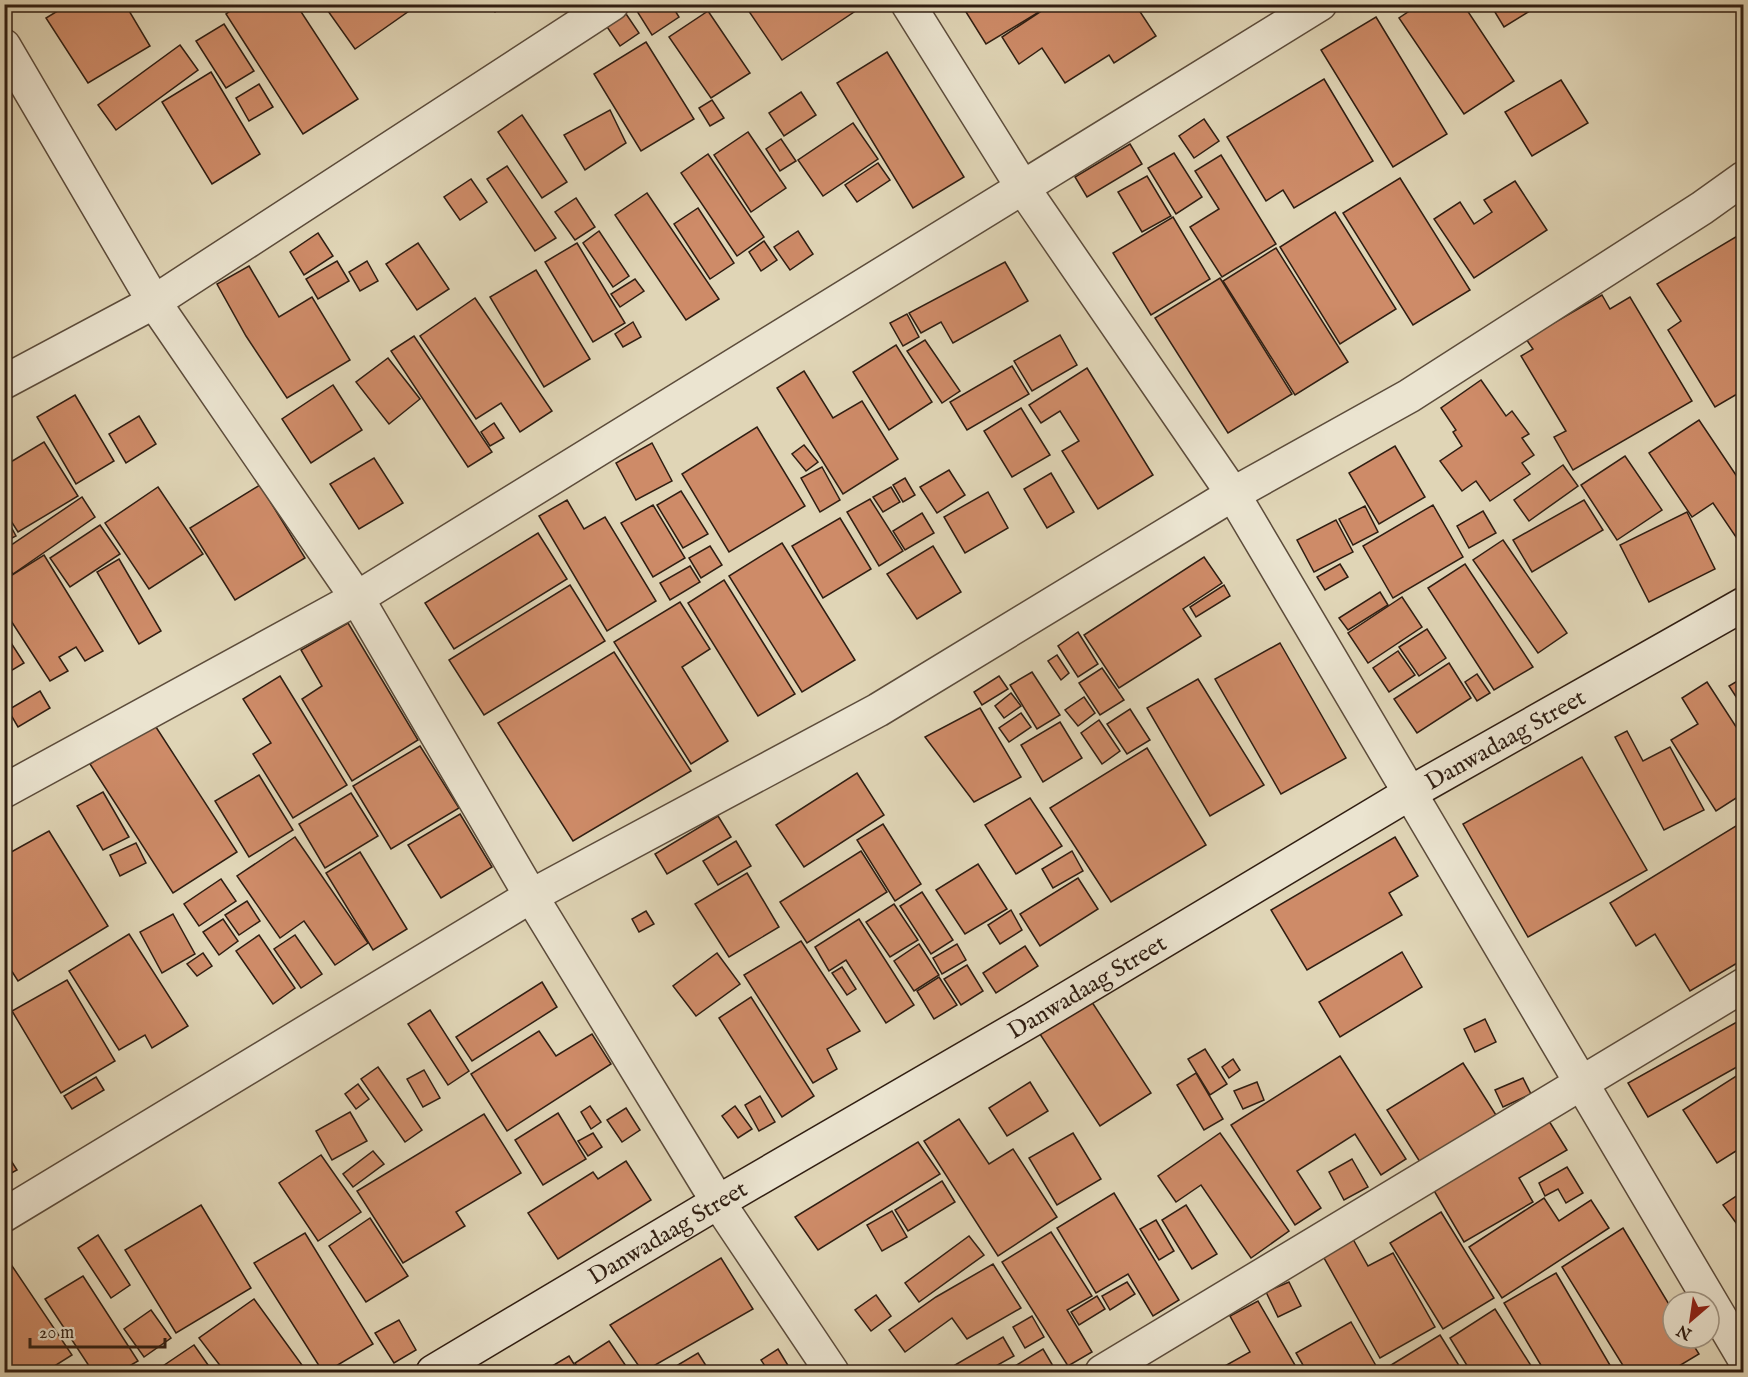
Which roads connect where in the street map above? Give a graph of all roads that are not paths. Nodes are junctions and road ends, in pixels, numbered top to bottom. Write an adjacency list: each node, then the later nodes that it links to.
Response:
1 (612, 4): 7 (street)
2 (908, 4): 6 (street)
3 (1320, 4): 6 (street)
4 (4, 46): 7 (street)
5 (1743, 178): 9 (street)
6 (1023, 188): 9 (street); 10 (street)
7 (154, 302): 8 (street); 10 (street)
8 (4, 382)
9 (1233, 494): 13 (street); 14 (street)
10 (357, 598): 12 (street); 14 (street)
11 (1743, 604): 13 (street, Danwadaag Street)
12 (4, 791)
13 (1410, 793): 16 (street); 17 (street, Danwadaag Street)
14 (531, 896): 17 (street); 18 (street)
15 (1743, 985): 16 (street)
16 (1581, 1083): 19 (street); 22 (street)
17 (718, 1202): 20 (street, Danwadaag Street); 21 (street)
18 (4, 1215)
19 (1743, 1358)
20 (433, 1372)
21 (832, 1372)
22 (1102, 1372)

